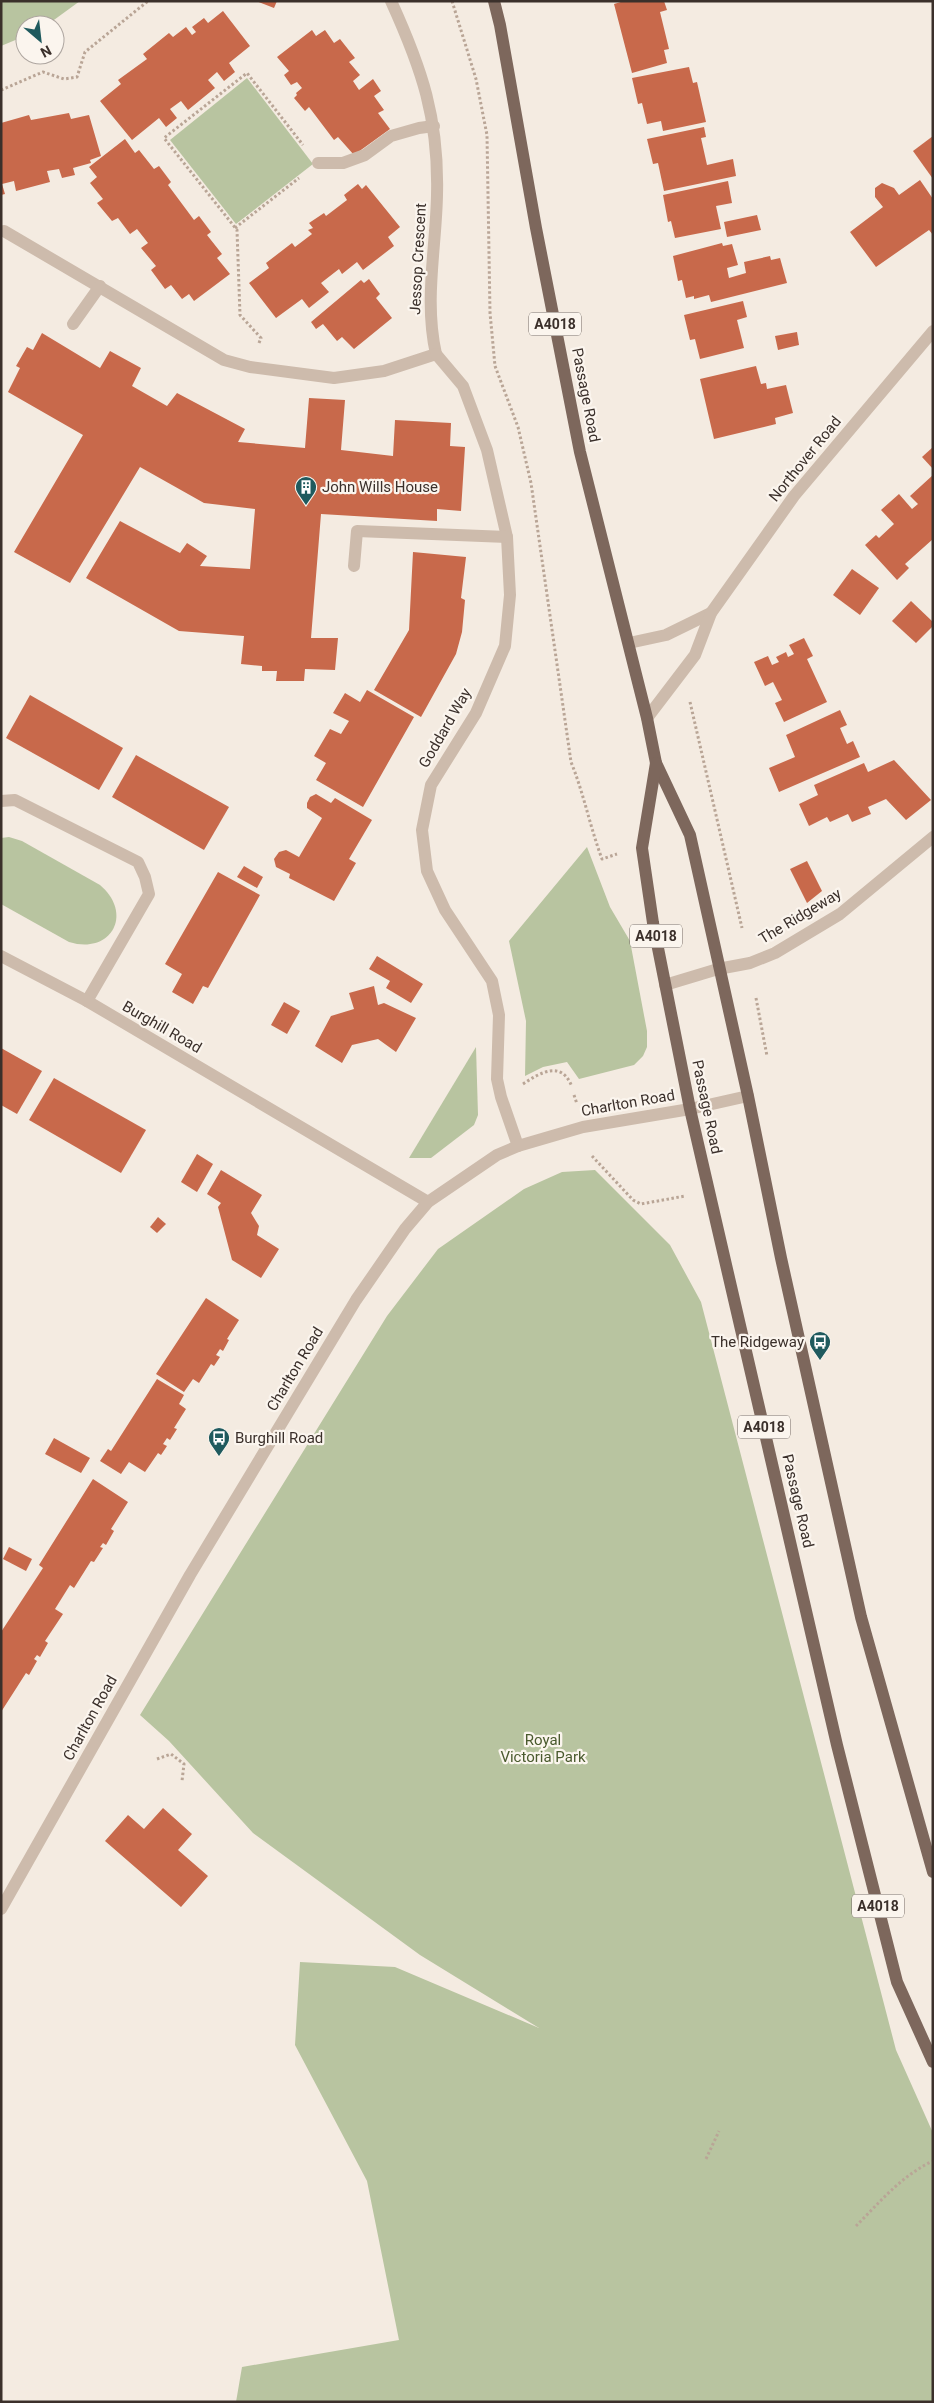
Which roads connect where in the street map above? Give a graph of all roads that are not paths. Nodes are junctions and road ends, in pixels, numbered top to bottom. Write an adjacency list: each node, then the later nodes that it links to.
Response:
1 (391, 1): 3 (street, Jessop Crescent)
2 (494, 1): 13 (main road, Passage Road / A4018)
3 (434, 126): 4 (street); 9 (street, Jessop Crescent)
4 (318, 164)
5 (4, 231): 6 (street)
6 (100, 286): 7 (street); 9 (street)
7 (73, 324)
8 (933, 331): 12 (street, Northover Road)
9 (436, 354): 10 (street, Goddard Way)
10 (507, 537): 11 (street); 24 (street, Goddard Way)
11 (354, 566)
12 (712, 613): 13 (street); 14 (street, Northover Road)
13 (629, 643): 14 (main road, Passage Road / A4018)
14 (647, 718): 15 (main road, Passage Road / A4018)
15 (656, 763): 19 (main road, Passage Road / A4018); 20 (main road, Passage Road / A4018)
16 (1, 801): 21 (street)
17 (933, 837): 19 (street, The Ridgeway)
18 (1, 956): 21 (street, Burghill Road)
19 (718, 969): 20 (street, The Ridgeway); 22 (main road, Passage Road / A4018)
20 (665, 985): 23 (main road, Passage Road / A4018)
21 (87, 1001): 25 (street, Burghill Road)
22 (748, 1096): 23 (street, Charlton Road); 26 (main road, Passage Road / A4018)
23 (690, 1109): 24 (street, Charlton Road); 28 (main road, Passage Road / A4018)
24 (518, 1146): 25 (street, Charlton Road)
25 (428, 1202): 27 (street, Charlton Road)
26 (932, 1865)
27 (1, 1908)
28 (933, 2062)

